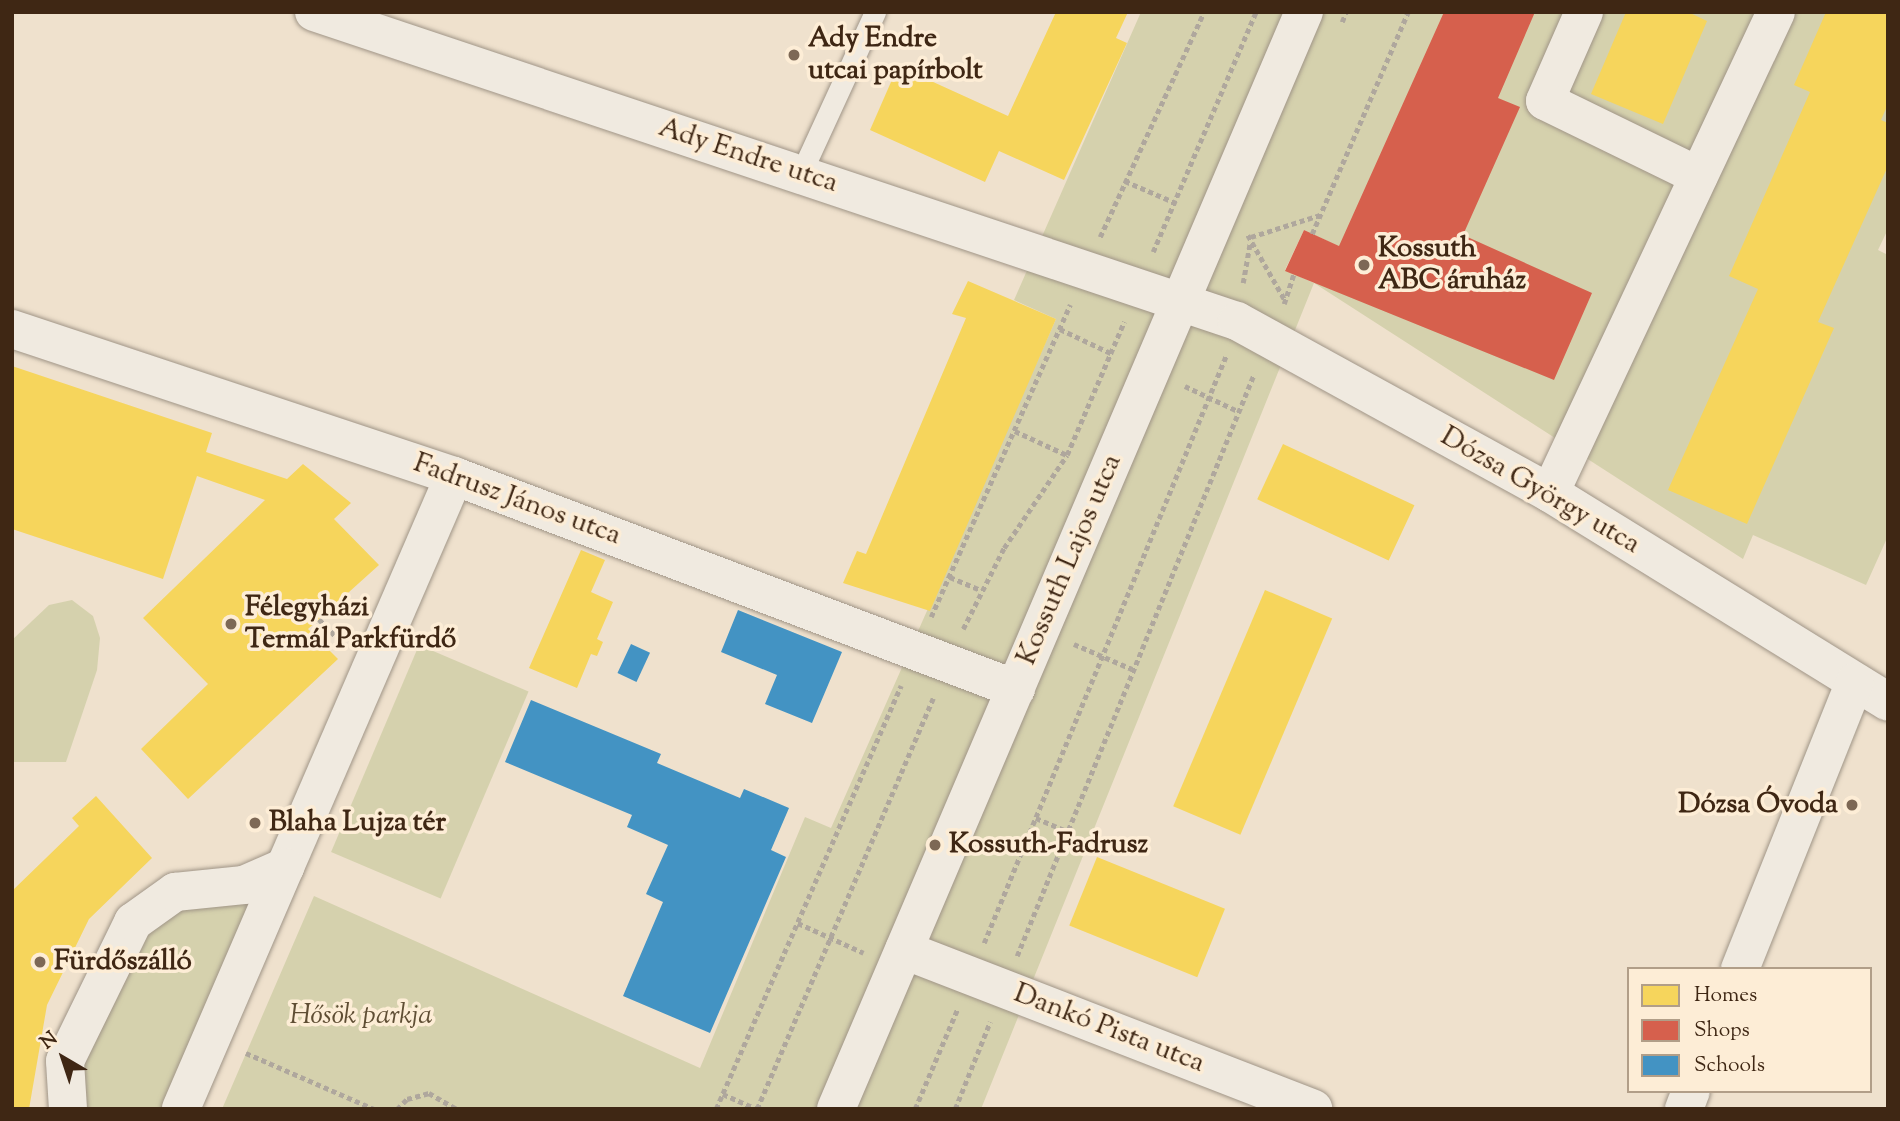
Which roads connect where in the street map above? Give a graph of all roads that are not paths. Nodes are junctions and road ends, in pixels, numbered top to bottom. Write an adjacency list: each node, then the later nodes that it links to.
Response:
1 (314, 12): 6 (street, Ady Endre utca)
2 (875, 12): 6 (lane)
3 (1304, 12): 8 (street, Kossuth Lajos utca)
4 (1584, 12): 7 (street)
5 (1776, 12): 7 (street)
6 (801, 173): 8 (street, Ady Endre utca)
7 (1699, 176): 11 (street)
8 (1182, 299): 11 (street, Dózsa György utca); 13 (street, Kossuth Lajos utca)
9 (12, 329): 10 (street, Fadrusz János utca)
10 (454, 476): 13 (street, Fadrusz János utca); 15 (street)
11 (1550, 493): 12 (street, Dózsa György utca)
12 (1855, 682): 14 (street, Dózsa György utca); 17 (street)
13 (1016, 689): 16 (street, Kossuth Lajos utca)
14 (1888, 702)
15 (285, 867): 18 (street); 19 (street)
16 (904, 950): 20 (street, Kossuth Lajos utca); 21 (street, Dankó Pista utca)
17 (1741, 967)
18 (68, 1109)
19 (181, 1109)
20 (836, 1109)
21 (1313, 1109)

